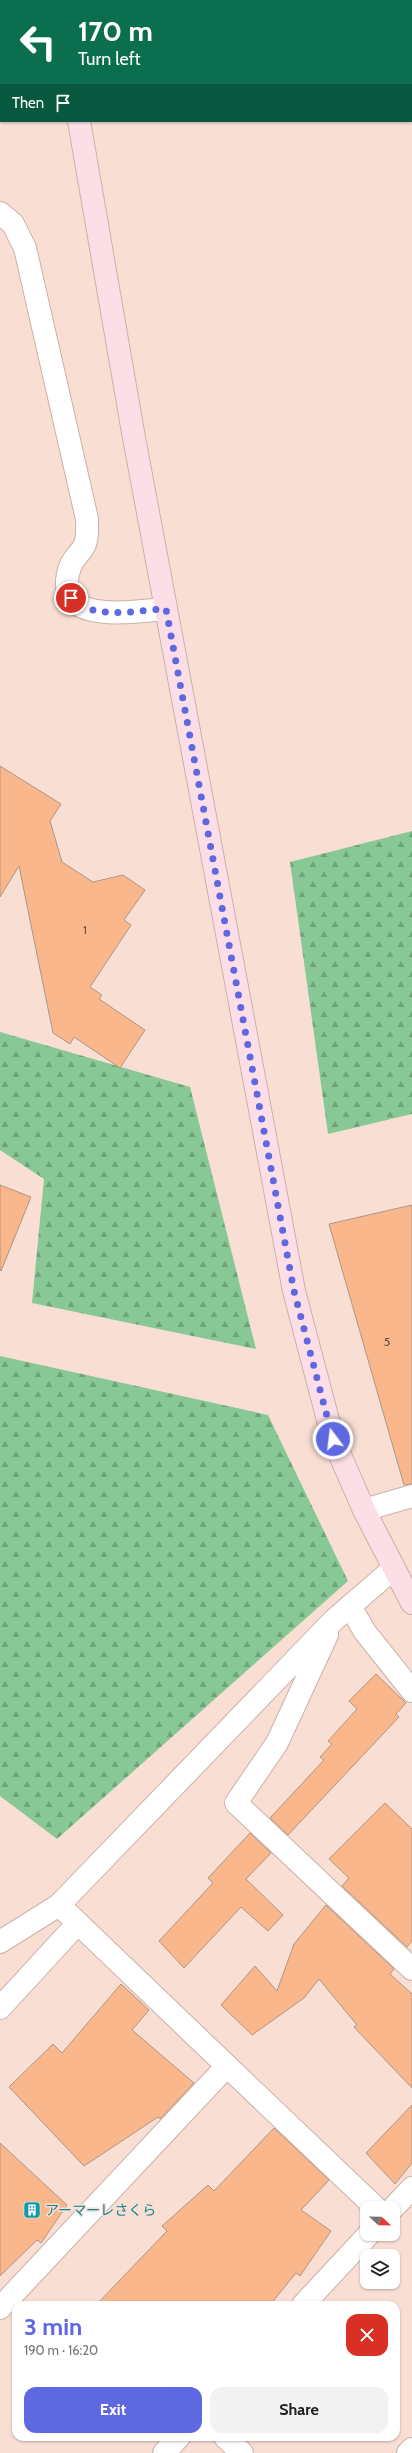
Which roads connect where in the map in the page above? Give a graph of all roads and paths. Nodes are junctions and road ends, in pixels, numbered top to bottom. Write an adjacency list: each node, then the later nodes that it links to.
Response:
1 (79, 122): 3 (street)
2 (0, 213): 3 (street)
3 (166, 609): 5 (street)
4 (412, 1496): 5 (street)
5 (364, 1510): 6 (street)
6 (393, 1569): 7 (street); 8 (street)
7 (412, 1603)
8 (342, 1613): 9 (street); 10 (street); 13 (street)
9 (412, 1691)
10 (59, 1905): 11 (street); 12 (street)
11 (78, 1923): 14 (street); 15 (street)
12 (0, 1942)
13 (412, 1969)
14 (0, 2008)
15 (227, 2066): 17 (street); 21 (street)
16 (412, 2188): 18 (street)
17 (369, 2201)
18 (400, 2201)
19 (362, 2241): 20 (street)
20 (307, 2301)
21 (0, 2308)
22 (175, 2441): 25 (street)
23 (229, 2441): 26 (street)
24 (412, 2449): 27 (street)
25 (164, 2453)
26 (242, 2453)
27 (408, 2453)

